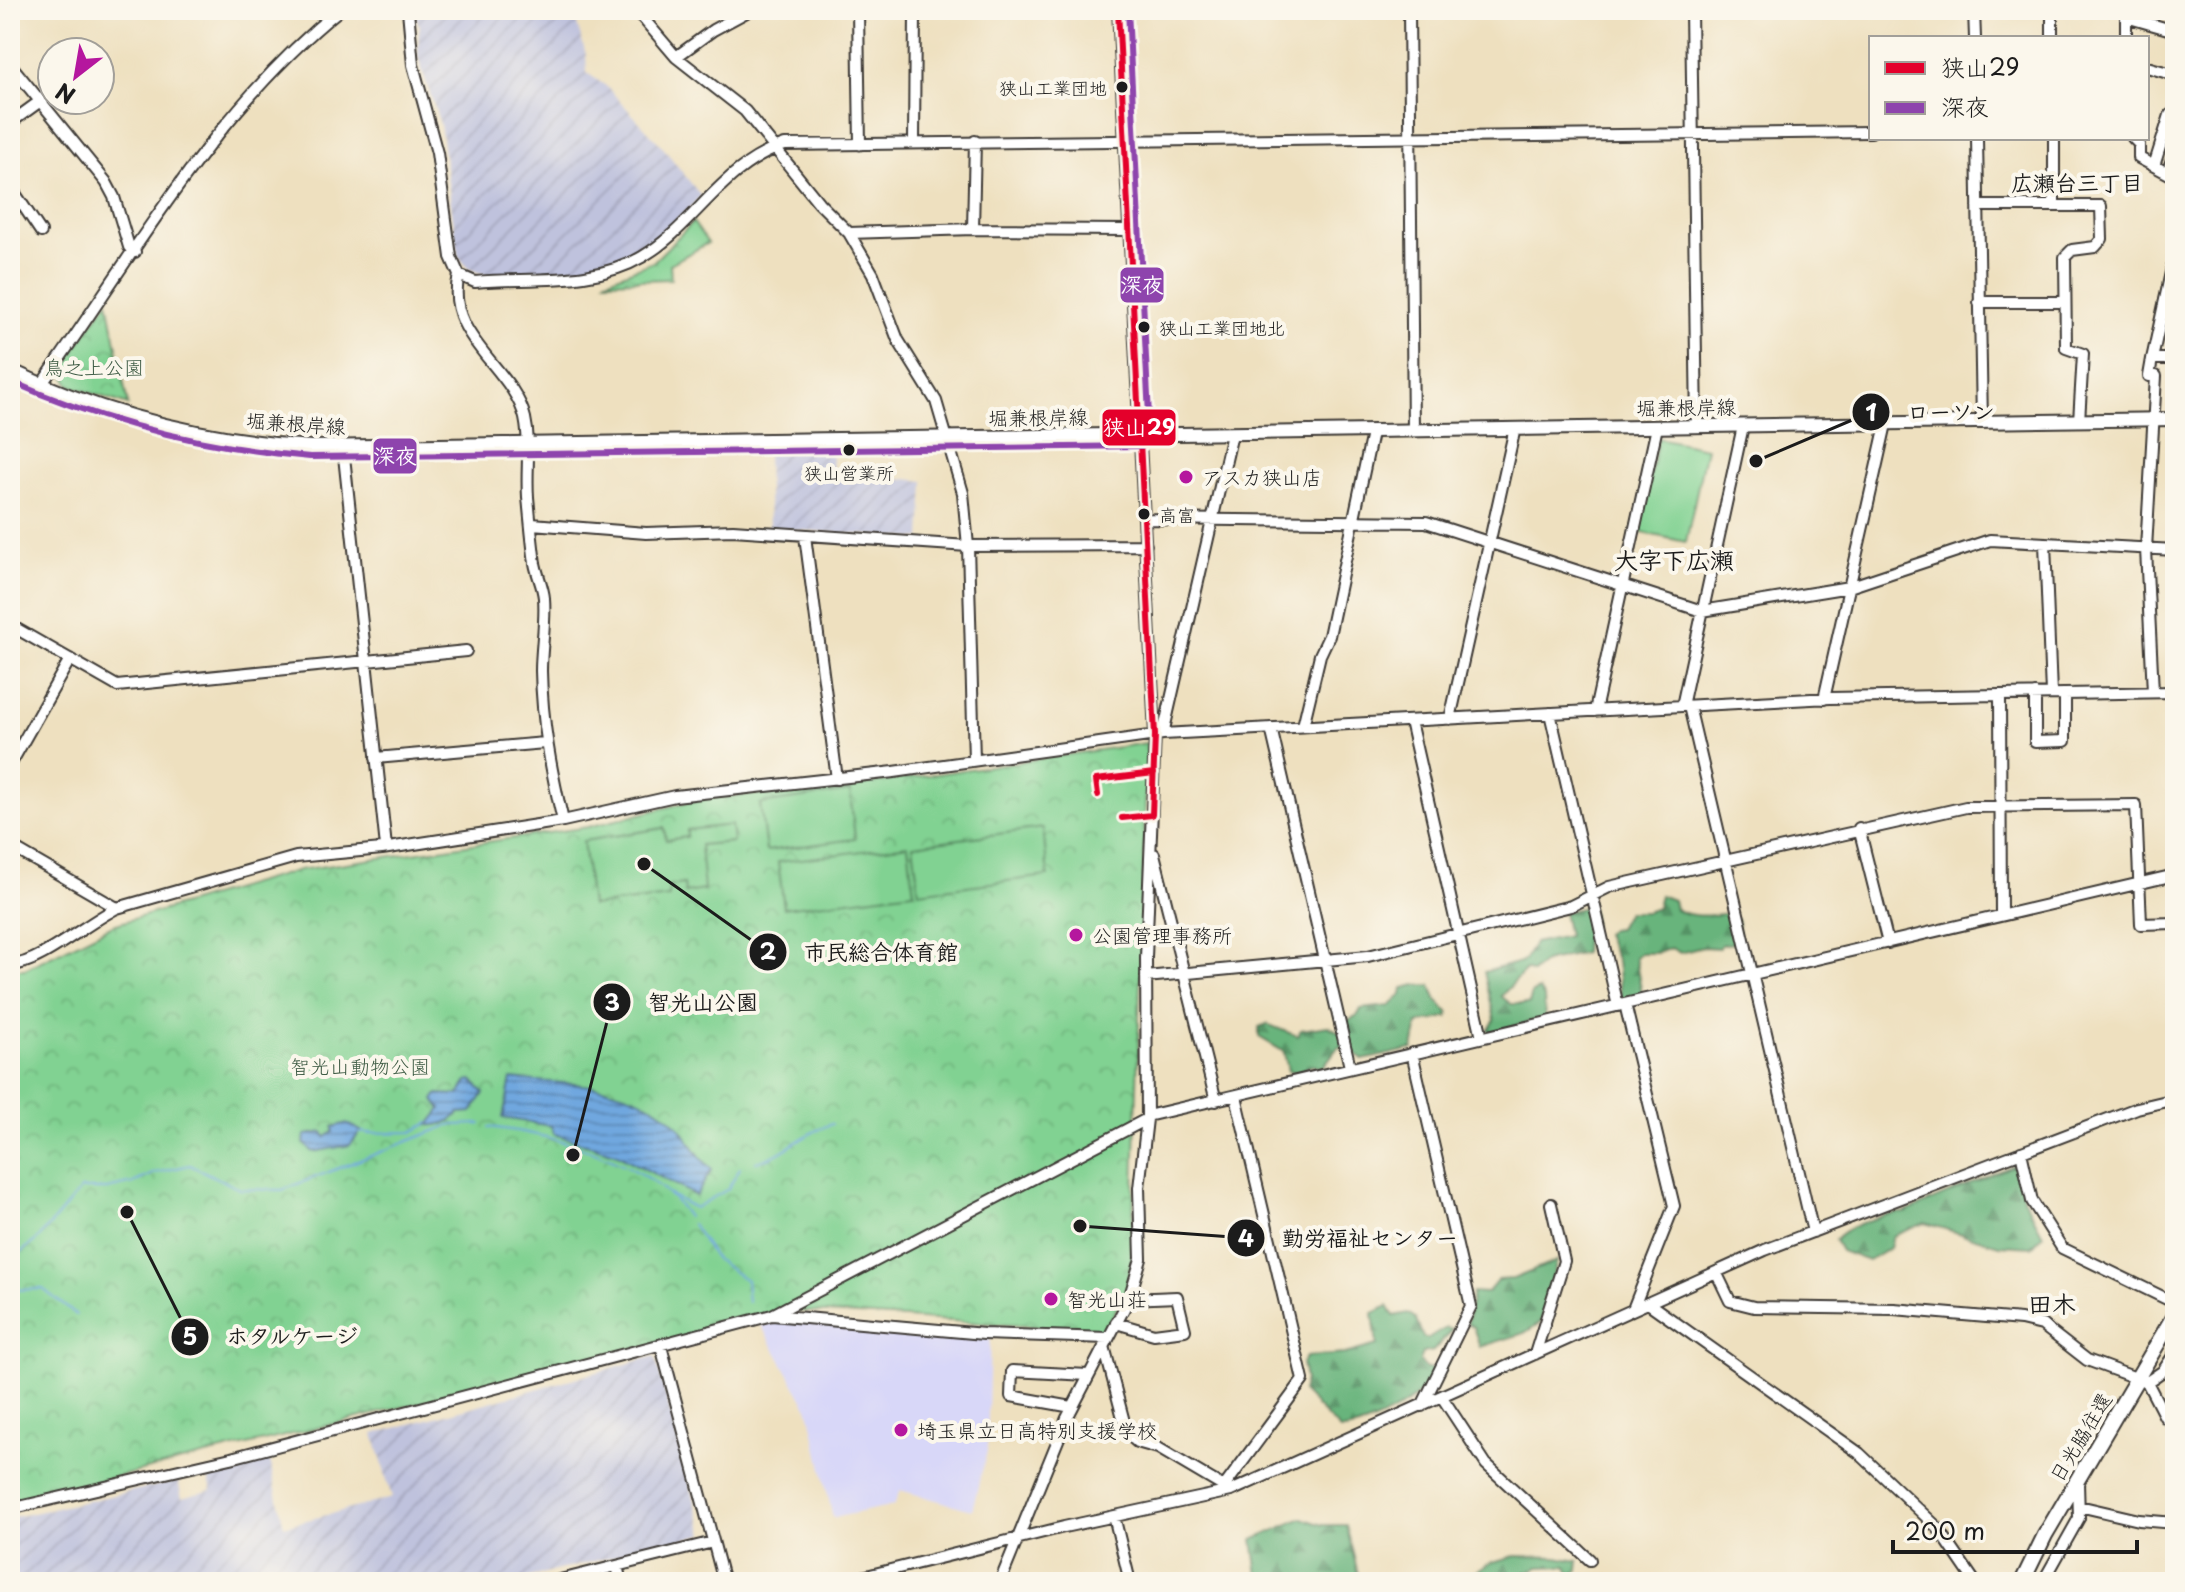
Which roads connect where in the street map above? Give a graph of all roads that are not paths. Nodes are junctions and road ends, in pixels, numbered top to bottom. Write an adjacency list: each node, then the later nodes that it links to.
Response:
1 (339, 10): 47 (street)
2 (408, 10): 49 (street)
3 (636, 10): 17 (street)
4 (750, 10): 17 (street)
5 (858, 10): 35 (street)
6 (915, 10): 34 (street)
7 (1118, 10): 33 (street)
8 (1409, 10): 28 (street)
9 (1691, 10): 27 (street)
10 (1974, 10): 14 (street)
11 (2052, 10): 15 (street)
12 (2126, 13): 13 (street); 16 (street)
13 (2175, 31)
14 (1975, 36)
15 (2052, 36)
16 (2126, 36)
17 (676, 57): 36 (street)
18 (10, 64): 21 (street)
19 (2149, 68): 20 (street)
20 (2175, 75)
21 (36, 98)
22 (36, 104): 25 (street)
23 (51, 116): 47 (street)
24 (2175, 116): 38 (street)
25 (10, 123)
26 (1869, 132): 27 (street)
27 (1693, 134): 28 (street); 63 (street)
28 (1411, 139): 33 (street); 65 (street)
29 (1977, 140): 41 (street)
30 (2054, 140): 42 (street)
31 (2135, 140): 38 (street)
32 (975, 141): 33 (street); 34 (street); 43 (street)
33 (1126, 142): 44 (street)
34 (914, 143): 35 (street)
35 (860, 145): 36 (street)
36 (774, 149): 46 (street); 49 (street)
37 (2175, 152): 39 (street)
38 (2154, 166): 39 (street)
39 (2171, 175)
40 (10, 186): 45 (street)
41 (1978, 206): 42 (street); 50 (street)
42 (2054, 206): 51 (street)
43 (973, 229): 44 (street); 46 (street)
44 (1130, 230): 68 (street)
45 (41, 232)
46 (849, 233): 69 (street)
47 (135, 252): 55 (street)
48 (2175, 254): 52 (street)
49 (459, 275): 70 (street)
50 (1979, 302): 51 (street); 59 (street)
51 (2065, 302): 58 (street)
52 (2152, 359): 53 (street); 57 (street)
53 (2175, 359)
54 (10, 370): 55 (main road, 堀兼根岸線)
55 (41, 385): 71 (main road, 堀兼根岸線)
56 (2175, 419): 57 (main road, 堀兼根岸線)
57 (2153, 420): 58 (main road, 堀兼根岸線); 81 (street)
58 (2079, 421): 59 (main road, 堀兼根岸線)
59 (1982, 423): 60 (main road, 堀兼根岸線)
60 (1886, 424): 61 (main road, 堀兼根岸線); 84 (street)
61 (1743, 426): 63 (main road, 堀兼根岸線); 85 (street)
62 (1657, 427): 63 (main road, 堀兼根岸線); 64 (main road, 堀兼根岸線); 83 (street)
63 (1697, 427)
64 (1515, 428): 65 (main road, 堀兼根岸線); 77 (street)
65 (1413, 431): 66 (main road, 堀兼根岸線)
66 (1372, 433): 67 (main road, 堀兼根岸線); 74 (street)
67 (1232, 434): 68 (main road, 堀兼根岸線); 73 (street)
68 (1140, 436): 69 (main road, 堀兼根岸線); 72 (street)
69 (946, 437): 70 (main road, 堀兼根岸線); 80 (street)
70 (530, 444): 71 (main road, 堀兼根岸線); 75 (street)
71 (343, 447): 89 (street)
72 (1145, 519): 73 (street); 79 (street)
73 (1214, 519): 74 (street); 104 (street)
74 (1355, 520): 77 (street); 102 (street)
75 (532, 524): 76 (street); 105 (street)
76 (805, 536): 80 (street); 109 (street)
77 (1490, 542): 83 (street); 100 (street)
78 (2045, 543): 81 (street); 84 (street); 93 (street)
79 (1146, 545): 80 (street); 104 (street)
80 (968, 546): 107 (street)
81 (2146, 549): 82 (street); 90 (street)
82 (2175, 550)
83 (1624, 586): 85 (street); 98 (street)
84 (1849, 587): 85 (street); 96 (street)
85 (1702, 611): 97 (street)
86 (10, 625): 88 (street)
87 (466, 651): 89 (street)
88 (70, 659): 89 (street); 108 (street)
89 (366, 663): 106 (street)
90 (2153, 692): 91 (street); 94 (street)
91 (2175, 692)
92 (2035, 694): 93 (street); 94 (street); 95 (street)
93 (2051, 694): 94 (street)
94 (2065, 694)
95 (2000, 695): 96 (street); 110 (street)
96 (1824, 699): 97 (street)
97 (1685, 706): 98 (street); 116 (street)
98 (1595, 711): 99 (street)
99 (1550, 713): 100 (street); 119 (street)
100 (1450, 719): 101 (street)
101 (1410, 721): 102 (street); 123 (street)
102 (1303, 726): 103 (street)
103 (1271, 728): 104 (street); 125 (street)
104 (1159, 734): 107 (street); 113 (street)
105 (545, 743): 106 (street); 111 (street)
106 (376, 758): 115 (street)
107 (974, 760): 109 (street)
108 (10, 765)
109 (837, 779): 111 (street)
110 (2001, 806): 112 (street); 118 (street); 121 (street)
111 (563, 821): 115 (street)
112 (1859, 828): 116 (street); 124 (street)
113 (1151, 842): 127 (street); 129 (street)
114 (10, 846): 120 (street)
115 (386, 847): 120 (street)
116 (1726, 859): 119 (street); 128 (street)
117 (2175, 875): 118 (street)
118 (2139, 883): 121 (street); 122 (street)
119 (1593, 897): 123 (street); 130 (street)
120 (117, 908): 126 (street)
121 (2001, 915): 124 (street)
122 (2175, 923)
123 (1460, 934): 125 (street); 131 (street)
124 (1888, 943): 128 (street)
125 (1324, 959): 127 (street); 133 (street)
126 (10, 965)
127 (1186, 973): 129 (street); 136 (street)
128 (1753, 974): 130 (street); 140 (street)
129 (1146, 977): 137 (street)
130 (1621, 1005): 131 (street); 145 (street)
131 (1482, 1037): 132 (street)
132 (1412, 1053): 133 (street); 156 (street)
133 (1350, 1067): 134 (street)
134 (1236, 1096): 136 (street); 160 (street)
135 (2175, 1099): 138 (street)
136 (1216, 1101): 137 (street)
137 (1147, 1118): 142 (street); 147 (street)
138 (2021, 1152): 140 (street); 144 (street)
139 (1551, 1204): 151 (street)
140 (1813, 1232): 141 (street)
141 (1716, 1272): 143 (street); 154 (street)
142 (1129, 1299): 148 (street); 148 (street)
143 (1648, 1303): 145 (street); 175 (street)
144 (2175, 1303)
145 (1633, 1309): 151 (street)
146 (2175, 1314): 154 (highway, 日光脇往還)
147 (772, 1315): 149 (street); 150 (street)
148 (1116, 1323): 149 (street)
149 (1106, 1342): 153 (street); 160 (street)
150 (661, 1346): 162 (street); 166 (street)
151 (1535, 1354): 155 (street)
152 (2175, 1356): 154 (street)
153 (1088, 1375): 157 (street); 157 (street)
154 (2142, 1380): 158 (street); 159 (highway, 日光脇往還)
155 (1442, 1397): 156 (street); 167 (street)
156 (1422, 1406): 160 (street)
157 (1072, 1407): 165 (street)
158 (2175, 1426)
159 (2078, 1480): 161 (street); 176 (highway, 日光脇往還)
160 (1227, 1489): 163 (street)
161 (2079, 1506): 164 (street); 177 (street)
162 (10, 1509)
163 (1114, 1516): 165 (street); 174 (street)
164 (2175, 1523)
165 (1018, 1538): 172 (street); 173 (street)
166 (713, 1542): 168 (street); 171 (street)
167 (1590, 1560)
168 (617, 1566): 169 (street); 170 (street)
169 (552, 1582)
170 (621, 1582)
171 (724, 1582)
172 (844, 1582)
173 (1000, 1582)
174 (1130, 1582)
175 (1975, 1582)
176 (2022, 1582)
177 (2043, 1582)

